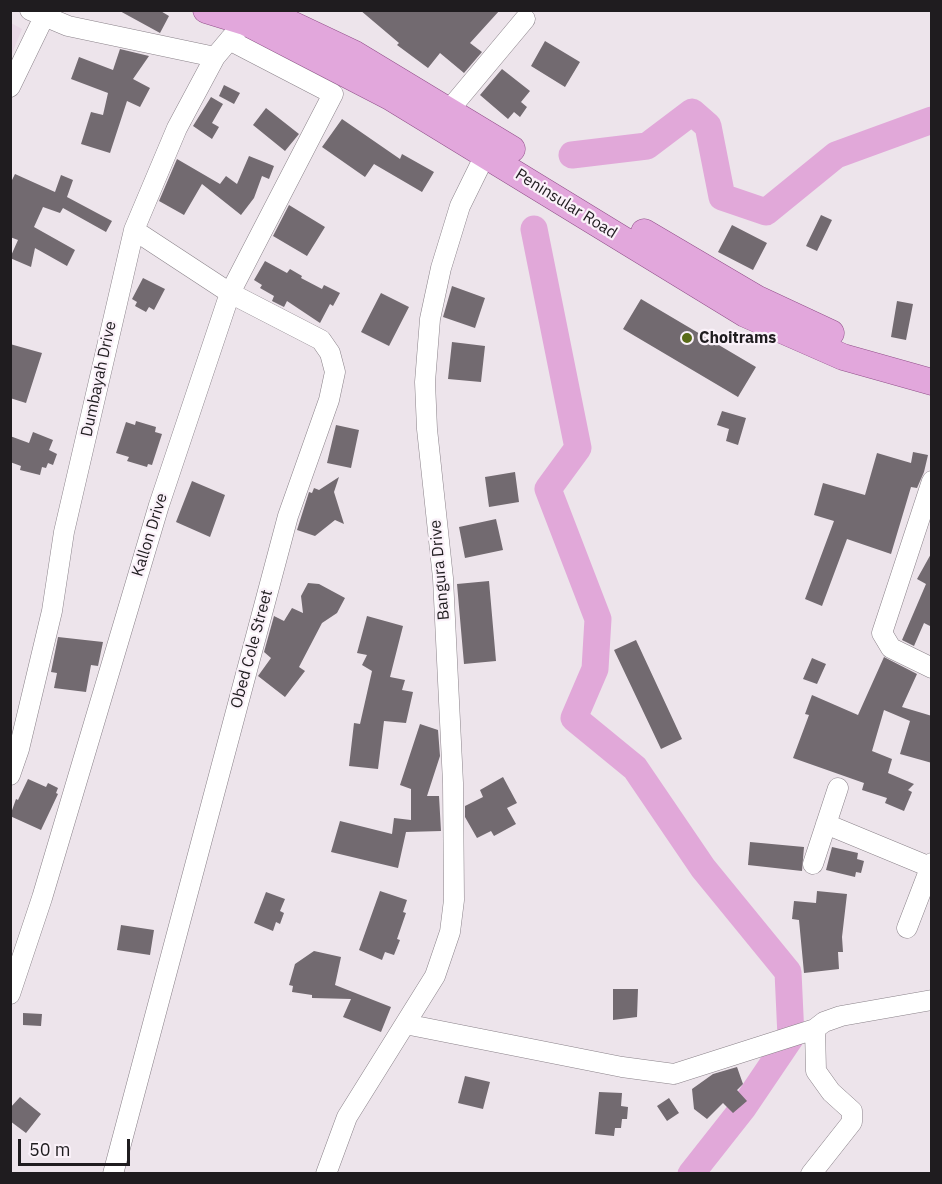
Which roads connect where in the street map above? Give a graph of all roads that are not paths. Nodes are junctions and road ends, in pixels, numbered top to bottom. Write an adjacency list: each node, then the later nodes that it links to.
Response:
1 (206, 10): 4 (main road, Peninsular Road)
2 (37, 14): 5 (street); 6 (street)
3 (525, 19): 7 (street)
4 (248, 21): 5 (street, Dumbayah Drive); 7 (main road, Peninsular Road); 8 (main road, Peninsular Road); 10 (street, Kallon Drive)
5 (215, 57): 9 (street, Dumbayah Drive)
6 (10, 87)
7 (450, 110): 8 (main road, Peninsular Road)
8 (490, 146): 11 (main road, Peninsular Road); 12 (main road, Peninsular Road); 24 (street, Bangura Drive)
9 (134, 230): 10 (street, Obed Cole Street); 15 (street, Dumbayah Drive)
10 (230, 293): 22 (street, Kallon Drive); 26 (street, Obed Cole Street)
11 (932, 364)
12 (932, 382)
13 (932, 481): 14 (street)
14 (932, 668)
15 (15, 747): 16 (street, Dumbayah Drive)
16 (10, 775)
17 (838, 788): 18 (street)
18 (826, 824): 19 (street); 20 (street)
19 (813, 864)
20 (931, 865): 21 (street)
21 (907, 928)
22 (10, 994)
23 (932, 1000): 25 (street)
24 (405, 1024): 25 (street); 27 (street, Bangura Drive)
25 (809, 1031): 28 (street)
26 (113, 1173)
27 (326, 1173)
28 (811, 1173)

